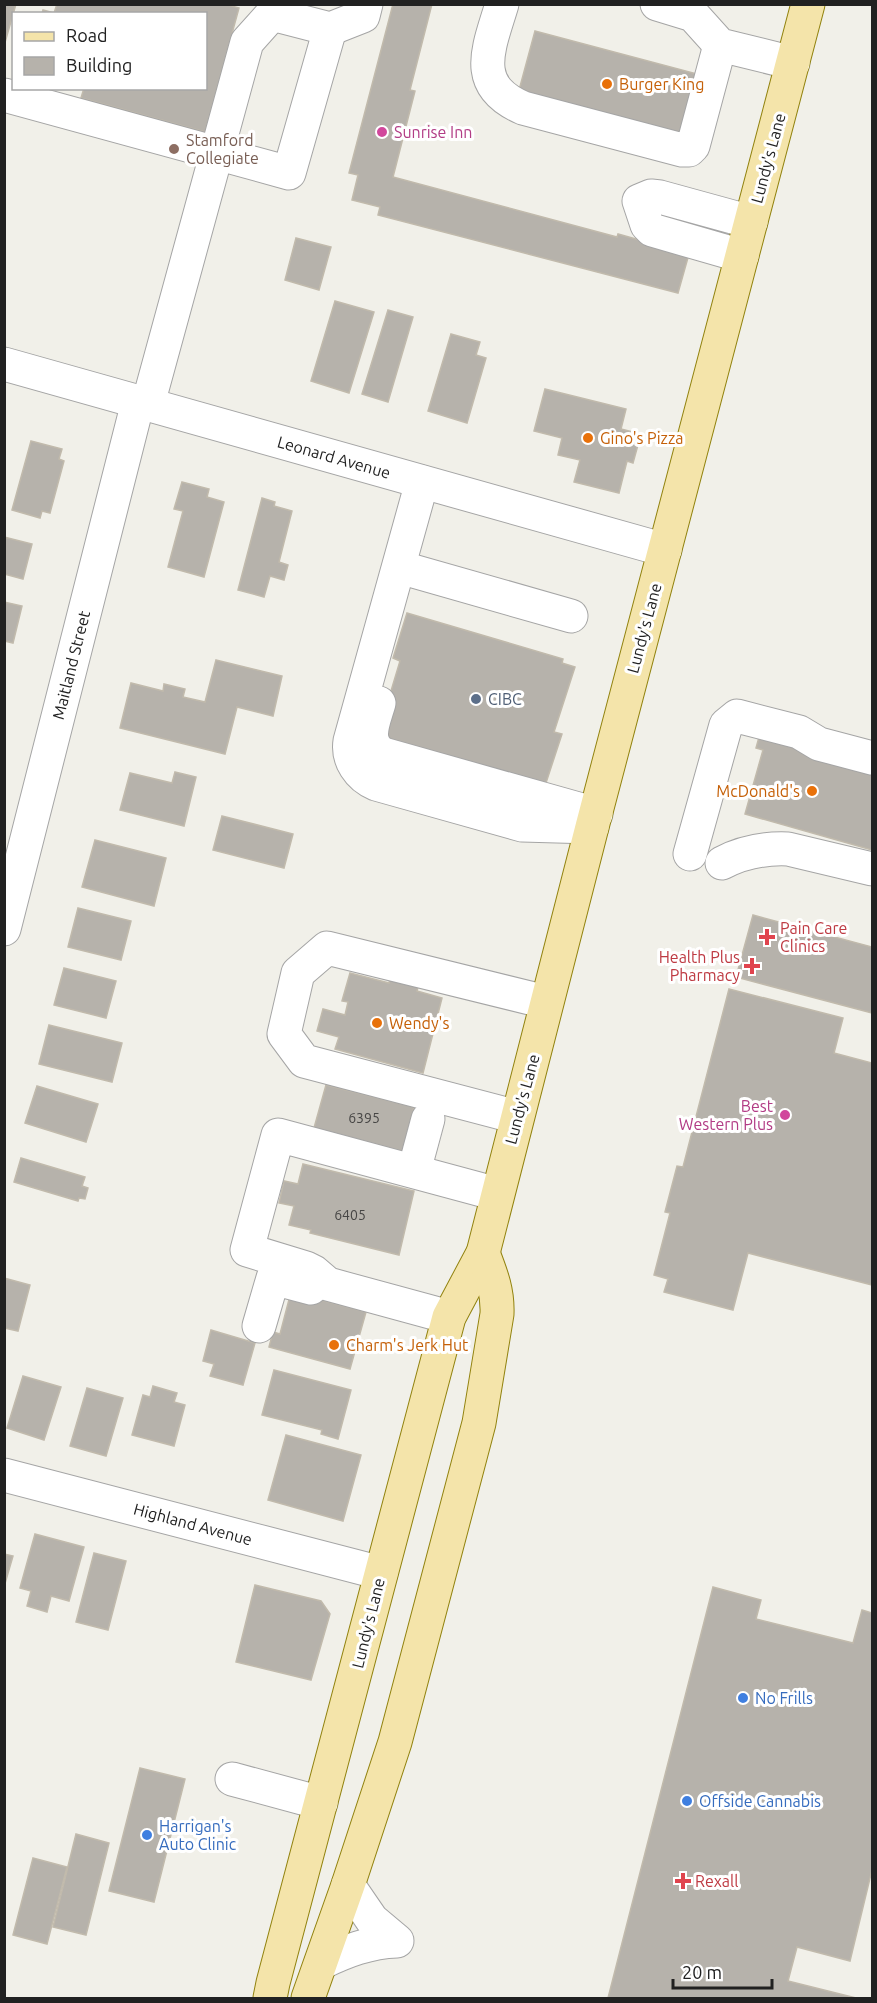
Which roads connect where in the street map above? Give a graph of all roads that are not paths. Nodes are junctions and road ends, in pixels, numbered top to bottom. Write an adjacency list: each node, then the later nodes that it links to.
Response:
1 (366, 4): 5 (street)
2 (502, 4): 6 (street)
3 (657, 4): 6 (street)
4 (808, 4): 7 (main road, Lundy's Lane)
5 (330, 29): 9 (street, Maitland Street); 9 (street)
6 (720, 45): 7 (street)
7 (793, 63): 10 (main road, Lundy's Lane)
8 (4, 95): 9 (street)
9 (215, 153): 13 (street, Maitland Street)
10 (751, 222): 11 (main road, Lundy's Lane); 11 (street)
11 (742, 256): 15 (main road, Lundy's Lane)
12 (4, 364): 13 (street, Leonard Avenue)
13 (143, 403): 14 (street, Leonard Avenue); 23 (street, Maitland Street)
14 (422, 482): 15 (street, Leonard Avenue); 16 (street)
15 (664, 550): 19 (main road, Lundy's Lane)
16 (399, 567): 17 (street); 19 (street)
17 (571, 615)
18 (873, 758): 20 (street)
19 (594, 820): 24 (main road, Lundy's Lane)
20 (690, 854)
21 (722, 863): 22 (street)
22 (873, 869)
23 (4, 929)
24 (546, 1002): 25 (main road, Lundy's Lane); 25 (street)
25 (517, 1117): 28 (main road, Lundy's Lane)
26 (428, 1119): 27 (street)
27 (414, 1172): 28 (street); 30 (street)
28 (497, 1194): 29 (main road, Lundy's Lane)
29 (483, 1253): 31 (main road, Lundy's Lane); 37 (main road)
30 (327, 1284): 31 (street); 32 (street)
31 (449, 1317): 34 (main road, Lundy's Lane)
32 (259, 1326)
33 (4, 1475): 34 (street, Highland Avenue)
34 (381, 1573): 36 (main road, Lundy's Lane)
35 (232, 1779): 36 (street)
36 (321, 1803): 39 (main road, Lundy's Lane)
37 (348, 1885): 38 (main road); 38 (street)
38 (321, 1963): 40 (main road)
39 (270, 1998)
40 (308, 1998)

